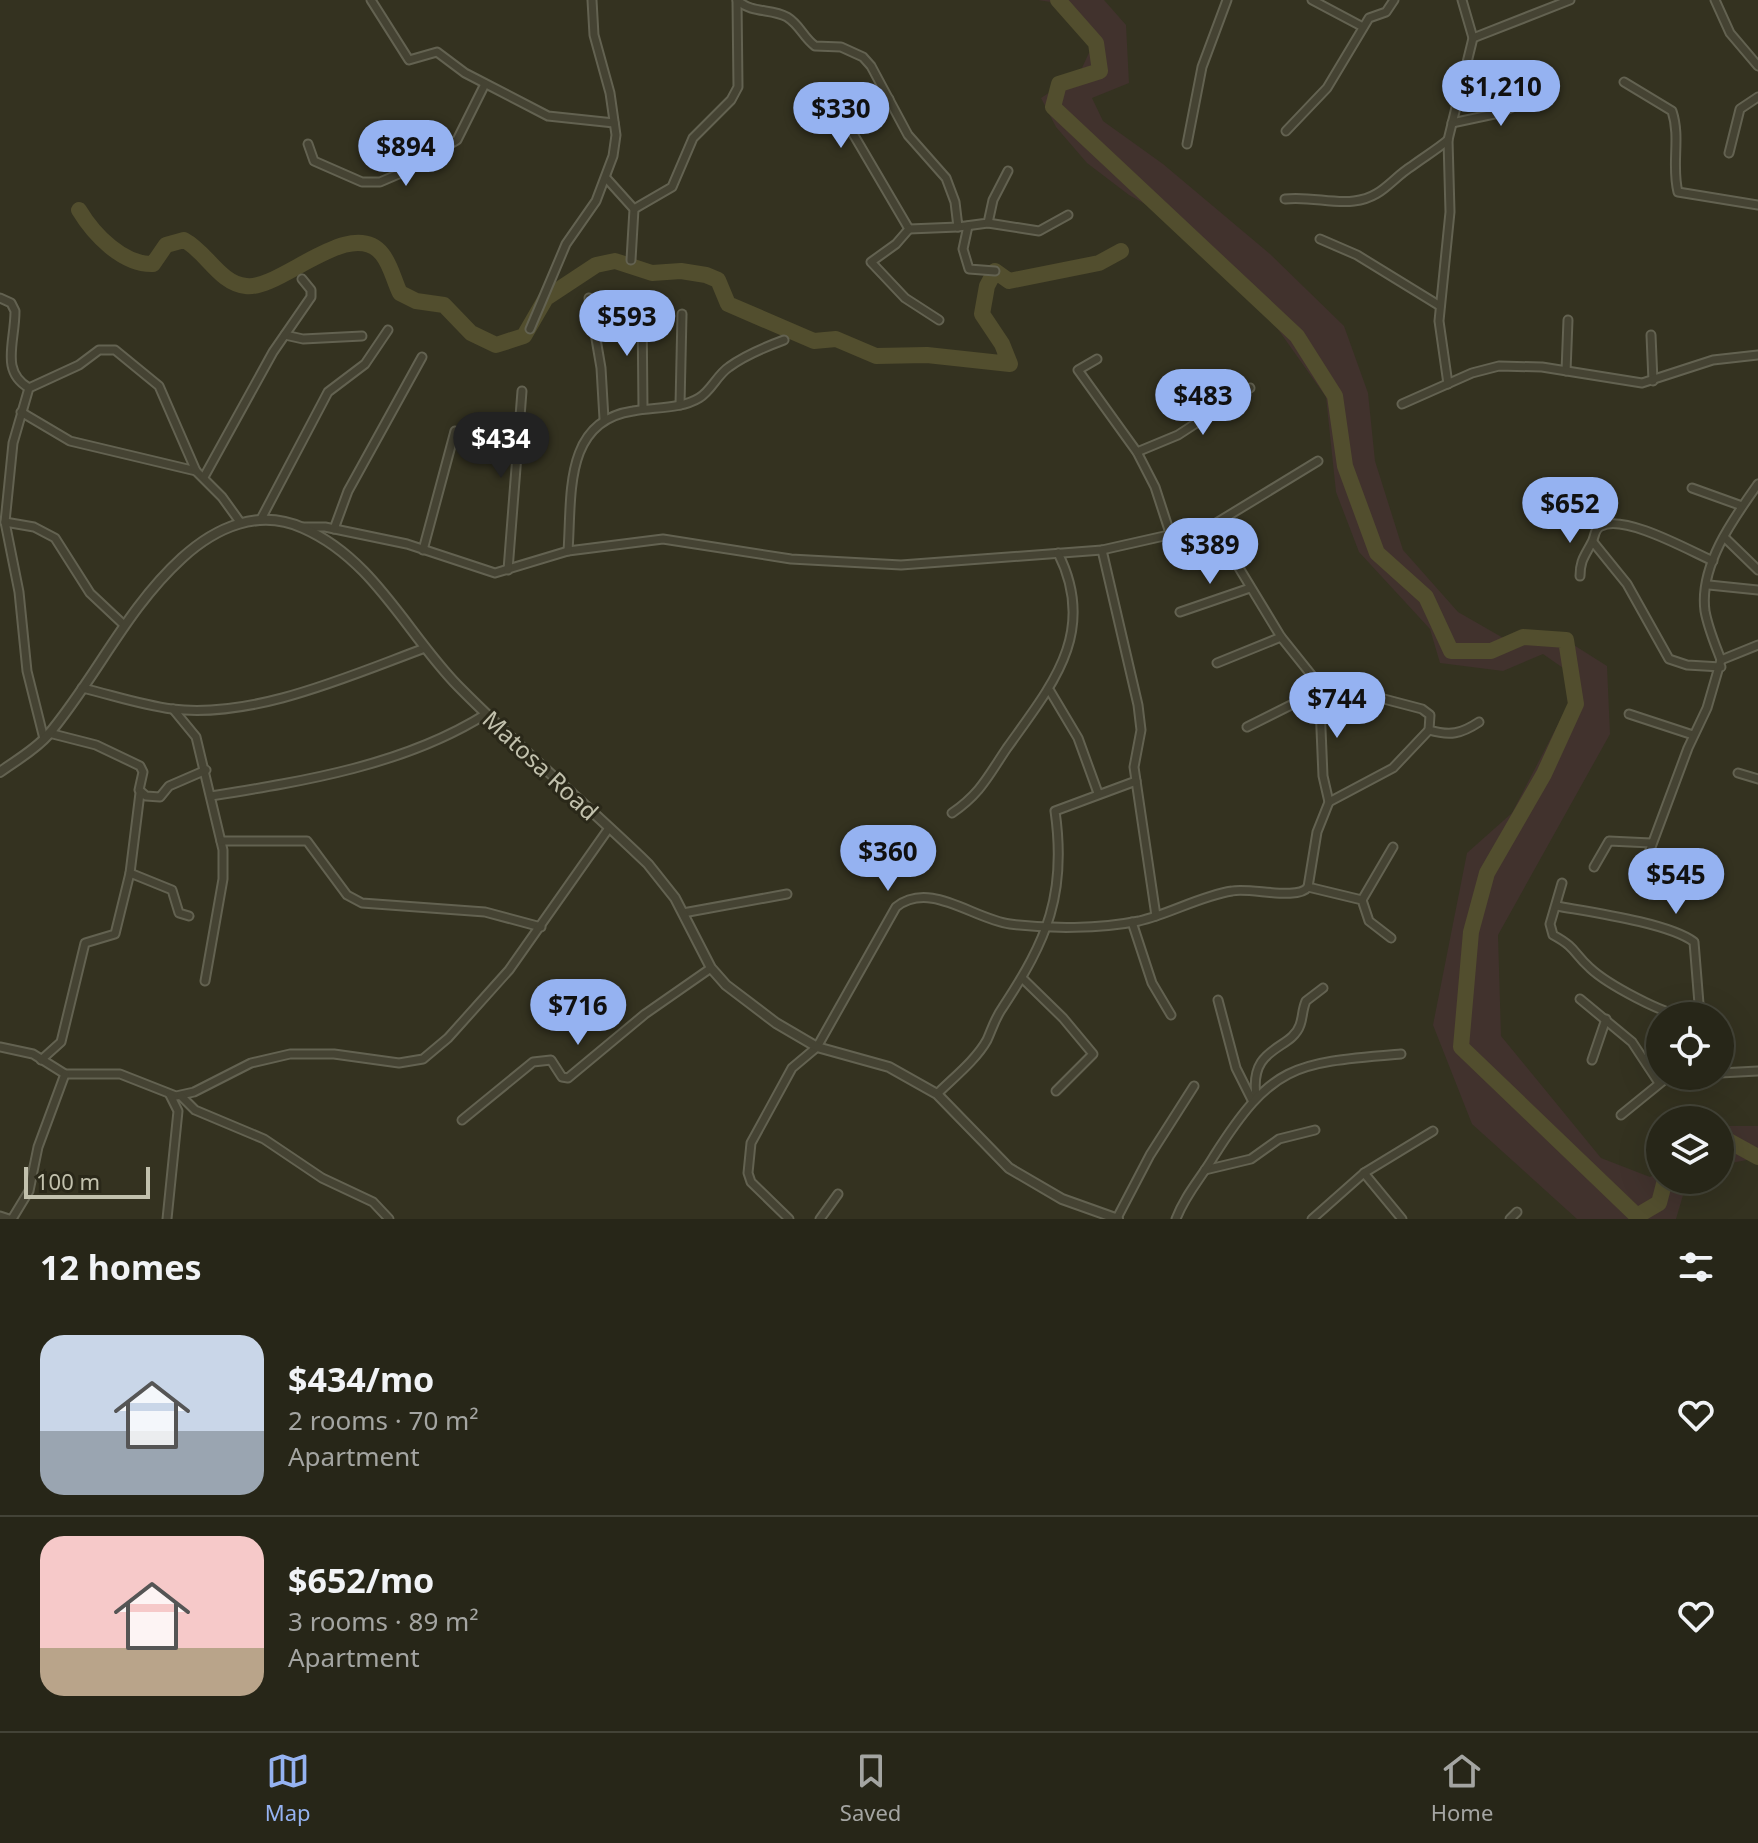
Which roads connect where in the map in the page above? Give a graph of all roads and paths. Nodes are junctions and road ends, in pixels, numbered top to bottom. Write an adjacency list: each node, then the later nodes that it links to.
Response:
1 (371, 0): 16 (street)
2 (592, 0): 20 (street)
3 (737, 0): 19 (street); 31 (street)
4 (1227, 0): 25 (street)
5 (1312, 0): 12 (street)
6 (1394, 0): 12 (street)
7 (1462, 0): 13 (street)
8 (1537, 0): 11 (street)
9 (1570, 0): 11 (street)
10 (1715, 0): 14 (street)
11 (1540, 9): 13 (street)
12 (1363, 27): 22 (street)
13 (1473, 38): 21 (street)
14 (1758, 66)
15 (1624, 82): 30 (street)
16 (485, 84): 20 (street); 24 (street)
17 (1537, 96): 21 (street)
18 (1758, 97): 26 (street)
19 (889, 99): 35 (street); 36 (street)
20 (614, 123): 28 (street)
21 (1452, 123): 23 (street)
22 (1286, 131)
23 (1448, 140): 29 (street); 44 (street)
24 (308, 144)
25 (1187, 144)
26 (1729, 153)
27 (1008, 171): 33 (street)
28 (607, 179): 31 (street); 48 (street)
29 (1285, 199)
30 (1758, 205)
31 (634, 209): 38 (street)
32 (1068, 215): 33 (street)
33 (988, 223): 34 (street)
34 (968, 226): 35 (street); 39 (street)
35 (958, 227): 36 (street)
36 (909, 229): 46 (street)
37 (1320, 239): 44 (street)
38 (631, 260)
39 (995, 271)
40 (302, 279): 50 (street)
41 (0, 298): 60 (street)
42 (589, 298): 67 (street)
43 (642, 306): 65 (street)
44 (1440, 306): 59 (street)
45 (682, 314): 64 (street)
46 (939, 320)
47 (1568, 320): 57 (street)
48 (530, 329)
49 (388, 330): 76 (street)
50 (285, 335): 52 (street); 72 (street)
51 (1651, 335): 58 (street)
52 (362, 336)
53 (784, 340): 64 (street)
54 (1758, 355): 58 (street)
55 (422, 357): 81 (street)
56 (1097, 359): 69 (street)
57 (1566, 371): 58 (street); 59 (street)
58 (1653, 381)
59 (1448, 384): 63 (street)
60 (29, 388): 66 (street); 71 (street)
61 (1250, 388): 69 (street)
62 (522, 391): 90 (street)
63 (1402, 404)
64 (680, 405): 65 (street)
65 (643, 409): 67 (street)
66 (21, 412): 71 (street); 77 (street)
67 (604, 419): 87 (street)
68 (455, 431): 85 (street)
69 (1137, 452): 82 (street)
70 (1318, 461): 79 (street)
71 (196, 471): 72 (street)
72 (204, 477): 78 (street)
73 (1758, 484): 75 (street)
74 (1692, 488): 75 (street)
75 (1742, 506): 83 (street)
76 (261, 519): 78 (street, Matosa Road); 80 (street, Matosa Road)
77 (5, 522): 97 (street); 113 (street)
78 (240, 522): 97 (street, Matosa Road)
79 (1213, 525): 82 (street); 94 (street)
80 (301, 527): 81 (street); 100 (street, Matosa Road)
81 (334, 529): 85 (street)
82 (1171, 536): 86 (street)
83 (1724, 537): 89 (street); 91 (street)
84 (1593, 542): 89 (street); 92 (street); 102 (street)
85 (423, 550): 90 (street)
86 (1102, 550): 88 (street); 118 (street)
87 (568, 551): 88 (street); 90 (street)
88 (1058, 553): 105 (street)
89 (1713, 561): 93 (street)
90 (508, 570)
91 (1758, 570)
92 (1580, 576)
93 (1709, 585): 95 (street); 102 (street)
94 (1250, 588): 96 (street); 98 (street)
95 (1757, 591)
96 (1180, 612)
97 (123, 624): 104 (street, Matosa Road)
98 (1281, 637): 101 (street); 103 (street)
99 (1758, 645): 102 (street)
100 (425, 648): 106 (street); 107 (street, Matosa Road)
101 (1217, 663)
102 (1721, 663): 112 (street)
103 (1319, 687): 110 (street); 111 (street); 122 (street)
104 (82, 688): 106 (street); 113 (street, Matosa Road)
105 (1050, 691): 120 (street); 123 (street)
106 (173, 709): 114 (street)
107 (486, 714): 121 (street); 124 (street, Matosa Road)
108 (1629, 714): 112 (street)
109 (1479, 722): 111 (street)
110 (1247, 727)
111 (1429, 730): 122 (street)
112 (1693, 735): 126 (street)
113 (47, 736): 115 (street, Matosa Road); 119 (street)
114 (206, 770): 119 (street); 121 (street)
115 (0, 772)
116 (1738, 773): 117 (street)
117 (1758, 779)
118 (1136, 781): 120 (street); 138 (street)
119 (140, 793): 129 (street)
120 (1098, 793): 141 (street)
121 (211, 796): 125 (street)
122 (1329, 802): 132 (street)
123 (952, 813)
124 (609, 828): 136 (street, Matosa Road); 140 (street)
125 (221, 841): 140 (street); 145 (street)
126 (1651, 843): 128 (street); 130 (street)
127 (1393, 847): 134 (street)
128 (1594, 867)
129 (130, 873): 137 (street); 156 (street)
130 (1641, 874)
131 (1562, 883): 135 (street)
132 (1308, 887): 134 (street); 138 (street)
133 (787, 894): 136 (street)
134 (1362, 900): 142 (street)
135 (1557, 906): 149 (street); 150 (street)
136 (683, 913): 143 (street, Matosa Road)
137 (189, 916)
138 (1156, 916): 139 (street)
139 (1132, 922): 141 (street); 151 (street)
140 (541, 927): 167 (street)
141 (1049, 927): 144 (street); 154 (street)
142 (1391, 938)
143 (711, 968): 154 (street, Matosa Road); 170 (street)
144 (1022, 978): 164 (street); 165 (street)
145 (205, 981)
146 (1323, 988): 168 (street)
147 (1580, 999): 152 (street)
148 (1218, 1000): 168 (street)
149 (1651, 1002)
150 (1699, 1002)
151 (1171, 1015)
152 (1606, 1019): 157 (street); 158 (street)
153 (0, 1047): 156 (street)
154 (817, 1047): 165 (street, Matosa Road); 178 (street)
155 (1401, 1054): 168 (street)
156 (41, 1060): 161 (street)
157 (1592, 1060)
158 (1646, 1063)
159 (1758, 1071): 160 (street)
160 (1734, 1072)
161 (65, 1074): 166 (street); 179 (street)
162 (1194, 1086): 183 (street)
163 (1651, 1090): 169 (street)
164 (1056, 1091)
165 (937, 1094): 183 (street, Matosa Road)
166 (170, 1095): 167 (street); 180 (street)
167 (181, 1096): 181 (street)
168 (1254, 1098): 173 (street)
169 (1621, 1115)
170 (462, 1120)
171 (1315, 1130): 173 (street)
172 (1433, 1131): 174 (street)
173 (1205, 1170): 184 (street)
174 (1364, 1173): 185 (street); 186 (street)
175 (838, 1194): 182 (street)
176 (1517, 1212): 187 (street)
177 (0, 1216): 179 (street)
178 (786, 1218)
179 (11, 1219)
180 (167, 1219)
181 (389, 1219)
182 (820, 1219)
183 (1118, 1219)
184 (1176, 1219)
185 (1312, 1219)
186 (1402, 1219)
187 (1510, 1219)

